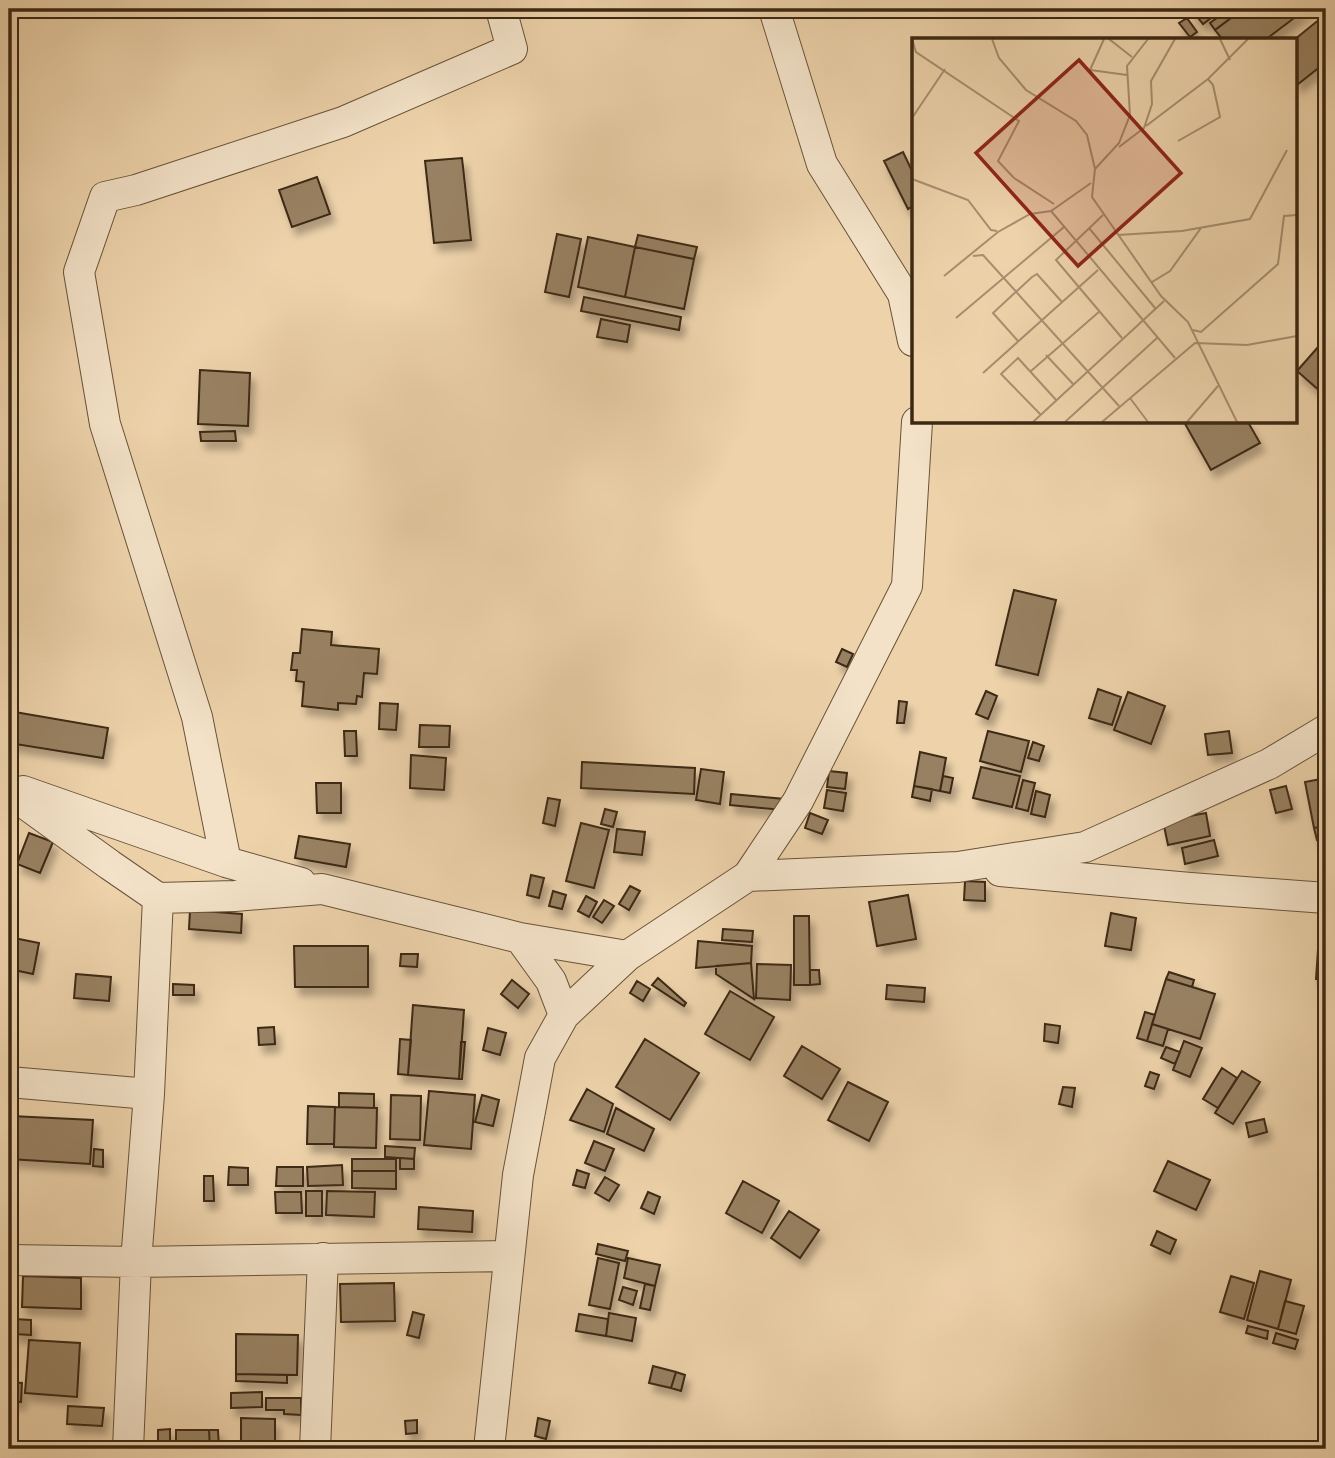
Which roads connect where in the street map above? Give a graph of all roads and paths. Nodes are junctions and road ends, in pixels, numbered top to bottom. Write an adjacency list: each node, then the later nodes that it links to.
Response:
1 (501, 9): 8 (street)
2 (774, 9): 3 (street)
3 (912, 336)
4 (917, 424): 10 (street)
5 (1326, 730): 9 (street)
6 (9, 786): 8 (street)
7 (9, 792): 12 (street)
8 (226, 862): 11 (street)
9 (958, 867): 10 (street); 13 (street)
10 (748, 876): 15 (street)
11 (322, 889): 12 (street); 14 (street)
12 (158, 898): 18 (street)
13 (1326, 898)
14 (520, 937): 15 (street); 16 (street)
15 (627, 956): 16 (street)
16 (564, 1015): 19 (street)
17 (9, 1082): 18 (street)
18 (149, 1094): 22 (street)
19 (509, 1256): 20 (street); 25 (street)
20 (323, 1258): 22 (street); 24 (street)
21 (9, 1260): 22 (street)
22 (136, 1262): 23 (street)
23 (128, 1449)
24 (315, 1449)
25 (489, 1449)

